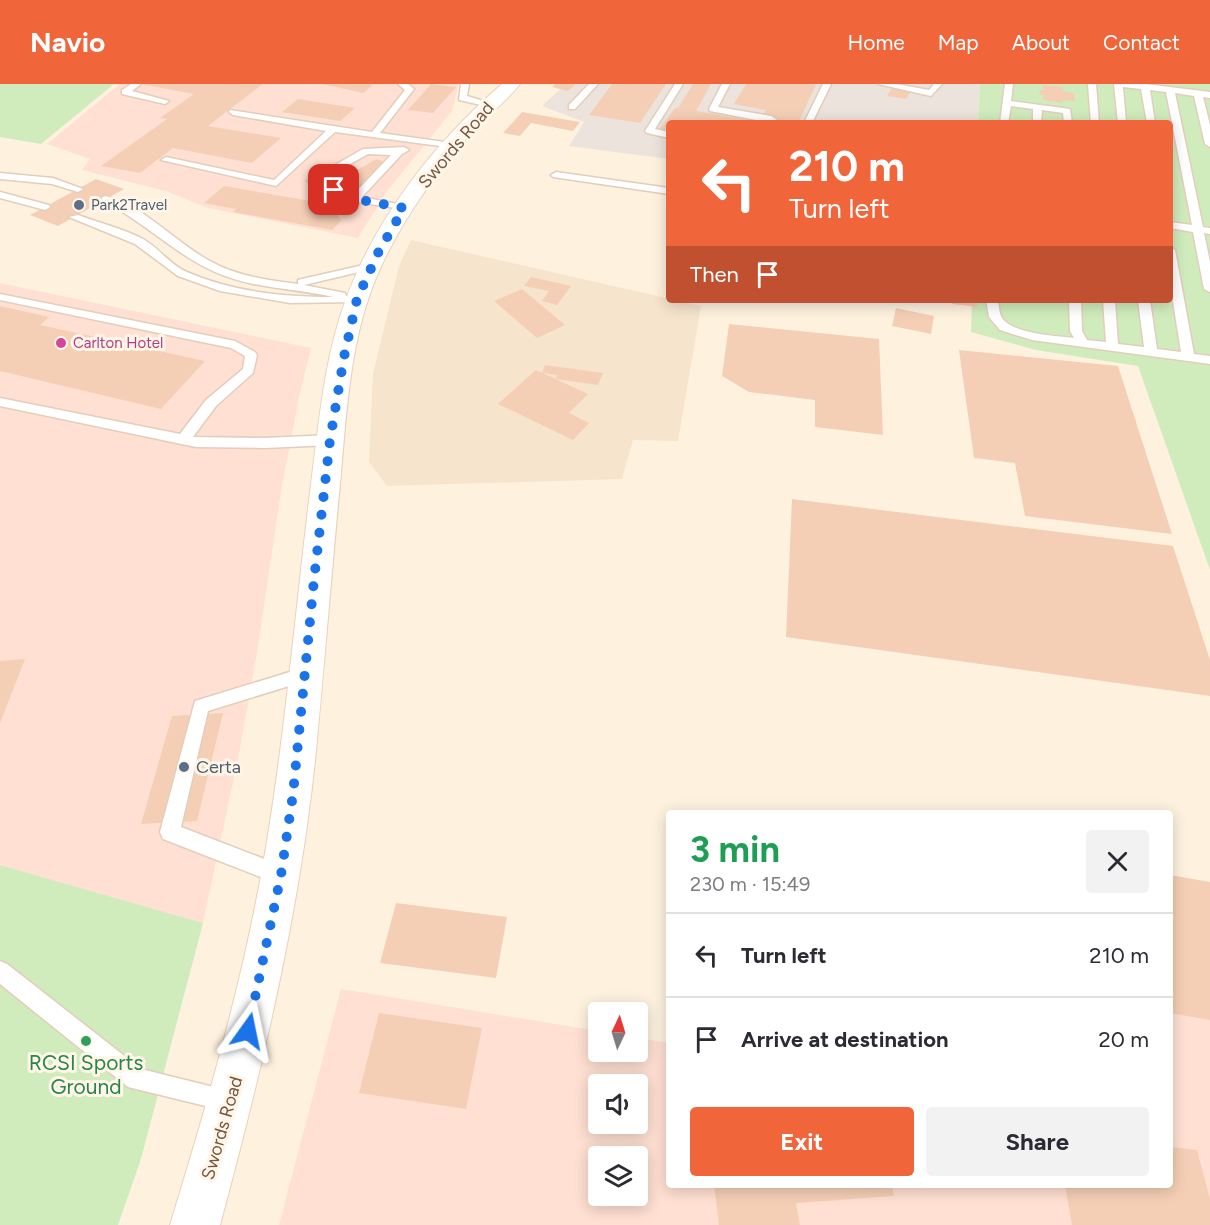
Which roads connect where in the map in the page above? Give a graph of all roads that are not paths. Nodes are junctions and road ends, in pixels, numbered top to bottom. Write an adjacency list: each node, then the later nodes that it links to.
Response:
1 (136, 84): 18 (lane)
2 (402, 84): 34 (lane)
3 (465, 84): 20 (lane)
4 (512, 84): 20 (main road, Swords Road)
5 (594, 84): 21 (lane)
6 (679, 84): 33 (lane)
7 (726, 84): 24 (lane)
8 (827, 84): 25 (lane)
9 (882, 84): 10 (lane)
10 (938, 84)
11 (1009, 84): 19 (lane)
12 (1092, 84): 29 (lane)
13 (1118, 84): 14 (lane); 30 (lane)
14 (1145, 87): 15 (lane); 31 (lane)
15 (1170, 90): 16 (lane); 51 (lane)
16 (1198, 94): 17 (lane); 36 (lane)
17 (1210, 95)
18 (165, 101)
19 (1007, 103): 22 (lane); 26 (lane)
20 (490, 104): 37 (main road, Swords Road)
21 (572, 106)
22 (1038, 107): 27 (lane); 28 (lane)
23 (233, 112): 32 (lane)
24 (771, 120)
25 (809, 120)
26 (1004, 120)
27 (1037, 120)
28 (1068, 120)
29 (1095, 120)
30 (1122, 120)
31 (1150, 120)
32 (333, 129): 34 (lane); 39 (lane)
33 (666, 134)
34 (374, 135): 35 (lane)
35 (416, 141): 37 (lane); 38 (lane)
36 (1210, 144)
37 (452, 146): 48 (main road, Swords Road)
38 (399, 152): 46 (lane); 46 (lane)
39 (166, 160)
40 (556, 175): 43 (lane)
41 (0, 176): 42 (lane)
42 (78, 189)
43 (666, 191)
44 (0, 195): 47 (lane)
45 (106, 199): 54 (lane)
46 (355, 199): 48 (lane)
47 (45, 207)
48 (404, 208): 52 (main road, Swords Road)
49 (74, 217): 57 (lane)
50 (1173, 225): 51 (lane)
51 (1204, 230): 55 (lane)
52 (372, 266): 54 (lane); 57 (main road, Swords Road)
53 (1173, 268): 65 (lane)
54 (280, 284): 57 (lane)
55 (1210, 290)
56 (0, 297): 68 (lane)
57 (357, 299): 69 (main road, Swords Road)
58 (993, 303): 62 (lane)
59 (1075, 303): 62 (lane)
60 (1109, 303): 63 (lane)
61 (1144, 303): 64 (lane)
62 (1082, 342): 63 (lane)
63 (1112, 346): 64 (lane)
64 (1151, 351): 65 (lane)
65 (1188, 355): 66 (lane)
66 (1210, 360)
67 (0, 402): 68 (lane)
68 (184, 439): 69 (lane)
69 (330, 440): 70 (main road, Swords Road)
70 (306, 674): 71 (main road, Swords Road); 71 (lane)
71 (281, 875): 73 (main road, Swords Road)
72 (0, 971): 73 (lane)
73 (231, 1101): 74 (main road, Swords Road)
74 (195, 1225)

